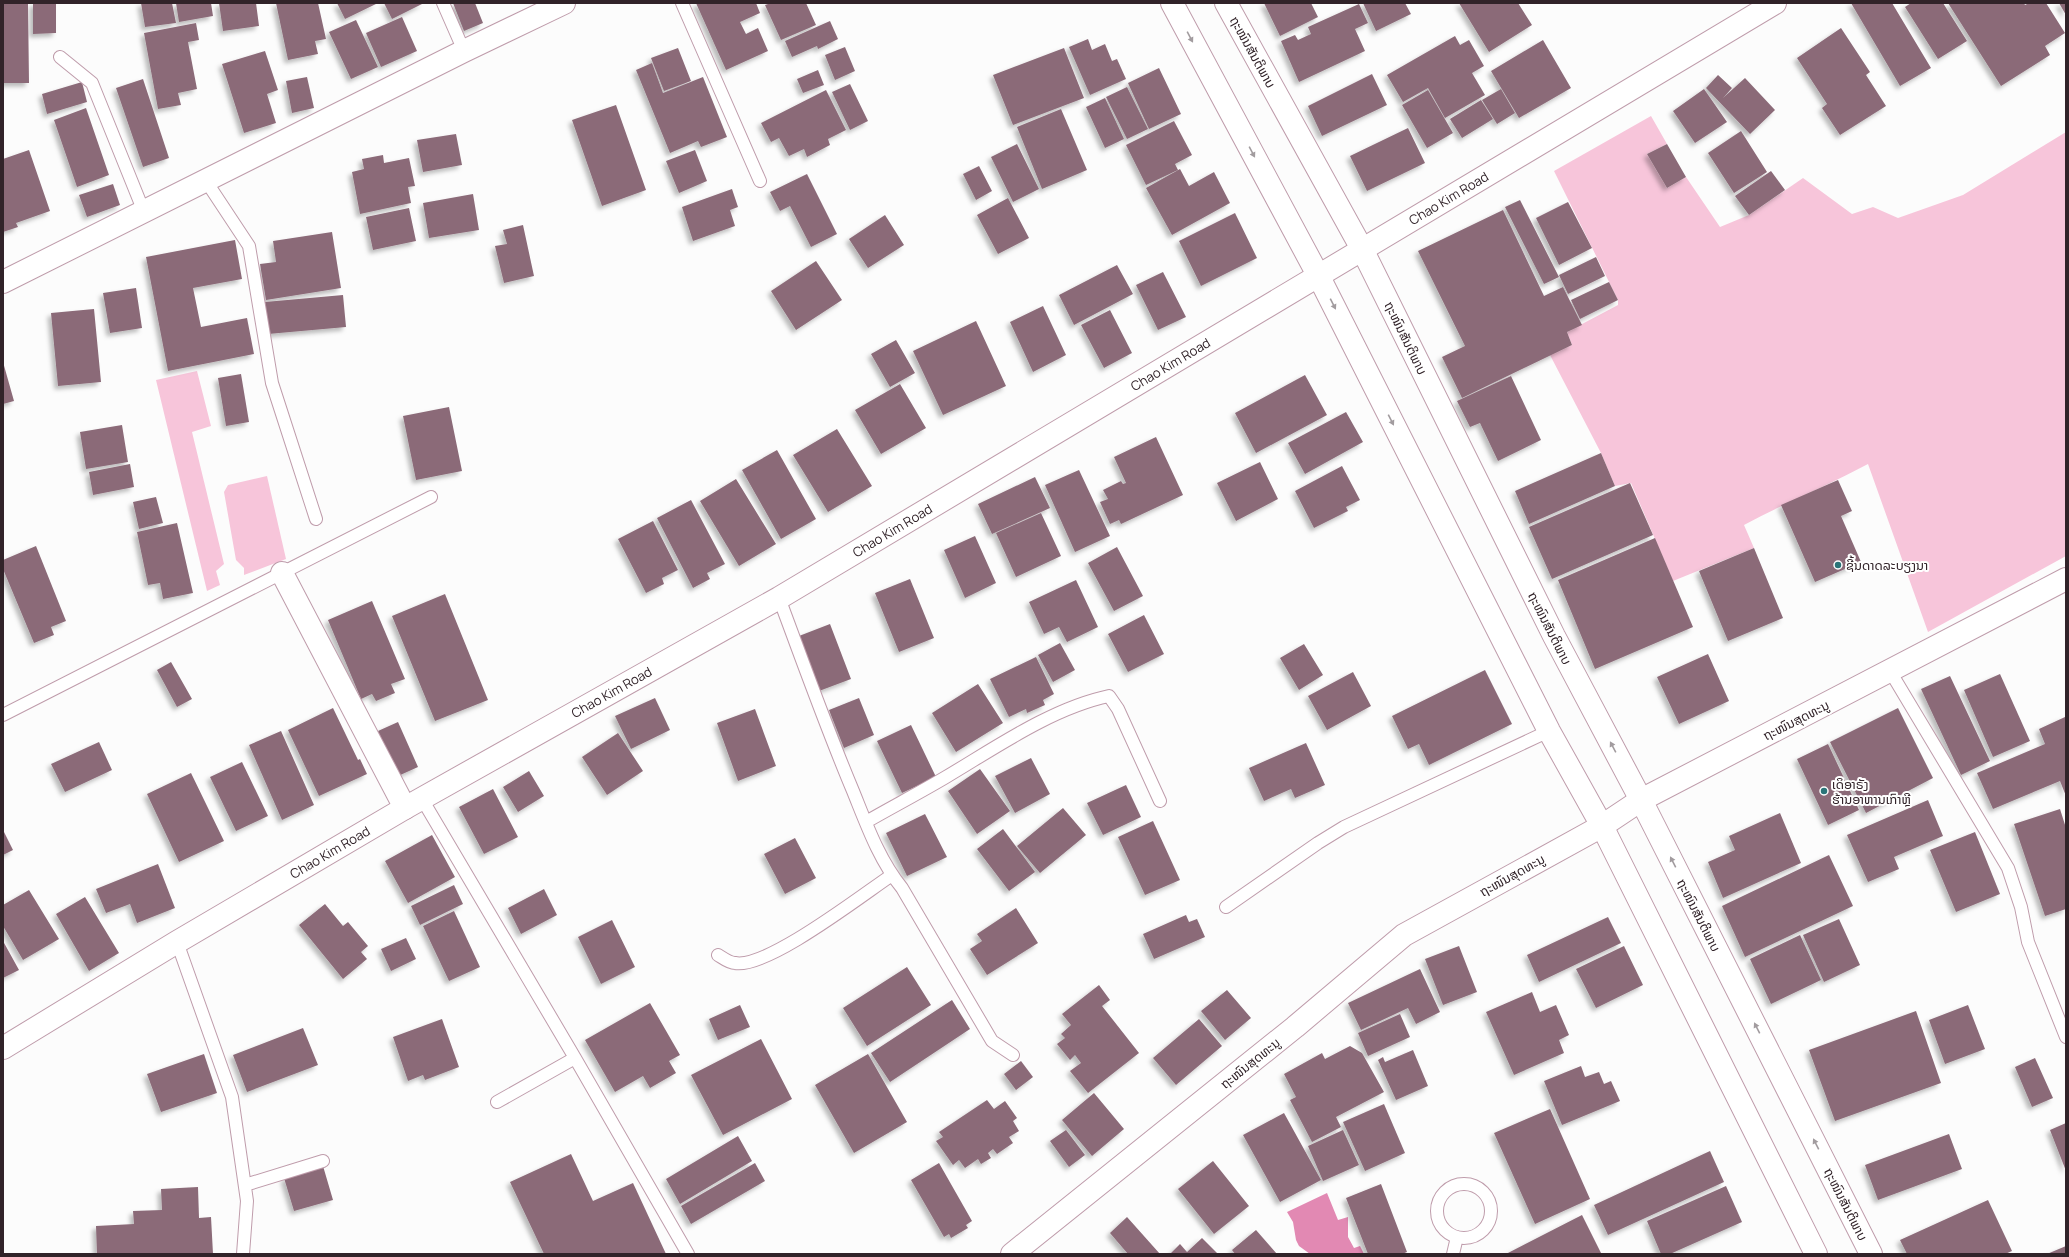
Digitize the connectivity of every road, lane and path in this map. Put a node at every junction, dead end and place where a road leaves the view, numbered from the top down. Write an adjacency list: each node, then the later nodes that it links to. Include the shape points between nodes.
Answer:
1 (443, 3): 7 (lane)
2 (564, 3): 7 (street)
3 (682, 3): 10 (lane)
4 (1172, 3): 13 (street, one-way to 13)
5 (1226, 3): 12 (street, ຖະໜົນສັນຕິພາບ)
6 (1775, 3): 12 (street, Chao Kim Road)
7 (464, 51): 9 (street)
8 (60, 57): 11 (lane, via 92,83)
9 (206, 181): 11 (street); 16 (lane, via 249,246 272,383)
10 (760, 181)
11 (144, 212): 14 (street)
12 (1362, 249): 13 (street, Chao Kim Road); 23 (street, ຖະໜົນສັນຕິພາບ, one-way to 12, via 1554,636)
13 (1318, 276): 19 (street, Chao Kim Road); 22 (street, one-way to 22)
14 (3, 282)
15 (431, 497): 17 (lane)
16 (316, 519)
17 (282, 573): 21 (lane); 25 (street)
18 (2066, 579): 20 (street, ຖະໜົນສຸດທະນູ)
19 (779, 598): 25 (street, Chao Kim Road); 26 (lane, via 831,738)
20 (1890, 671): 23 (street, ຖະໜົນສຸດທະນູ); 32 (lane, via 2008,868 2021,907 2028,942)
21 (3, 715)
22 (1549, 731): 27 (street); 29 (lane, via 1344,827)
23 (1641, 800): 27 (street, ຖະໜົນສຸດທະນູ); 45 (street, ຖະໜົນສັນຕິພາບ, one-way to 23)
24 (1160, 801): 26 (lane, via 1118,709 1108,696 1086,701 1006,740)
25 (413, 804): 30 (street, Chao Kim Road); 35 (lane)
26 (866, 822): 28 (lane)
27 (1602, 826): 42 (street, ຖະໜົນສຸດທະນູ, via 1404,934 1289,1032); 44 (street)
28 (892, 875): 31 (lane, via 802,936 758,960 735,964); 34 (lane, via 992,1041)
29 (1226, 907)
30 (177, 942): 33 (street, Chao Kim Road); 38 (lane, via 232,1097)
31 (718, 955)
32 (2066, 1037)
33 (3, 1048)
34 (1013, 1055)
35 (576, 1058): 36 (lane); 41 (lane)
36 (496, 1102)
37 (323, 1161): 38 (lane)
38 (245, 1185): 40 (lane, via 247,1201)
39 (1457, 1237): 39 (lane, via 1449,1234 1438,1220 1436,1212 1441,1195 1456,1185 1465,1183 1483,1190 1492,1206 1491,1216 1488,1225 1474,1237); 43 (lane)
40 (243, 1254)
41 (688, 1254)
42 (1012, 1254)
43 (1453, 1254)
44 (1816, 1254)
45 (1871, 1254)

